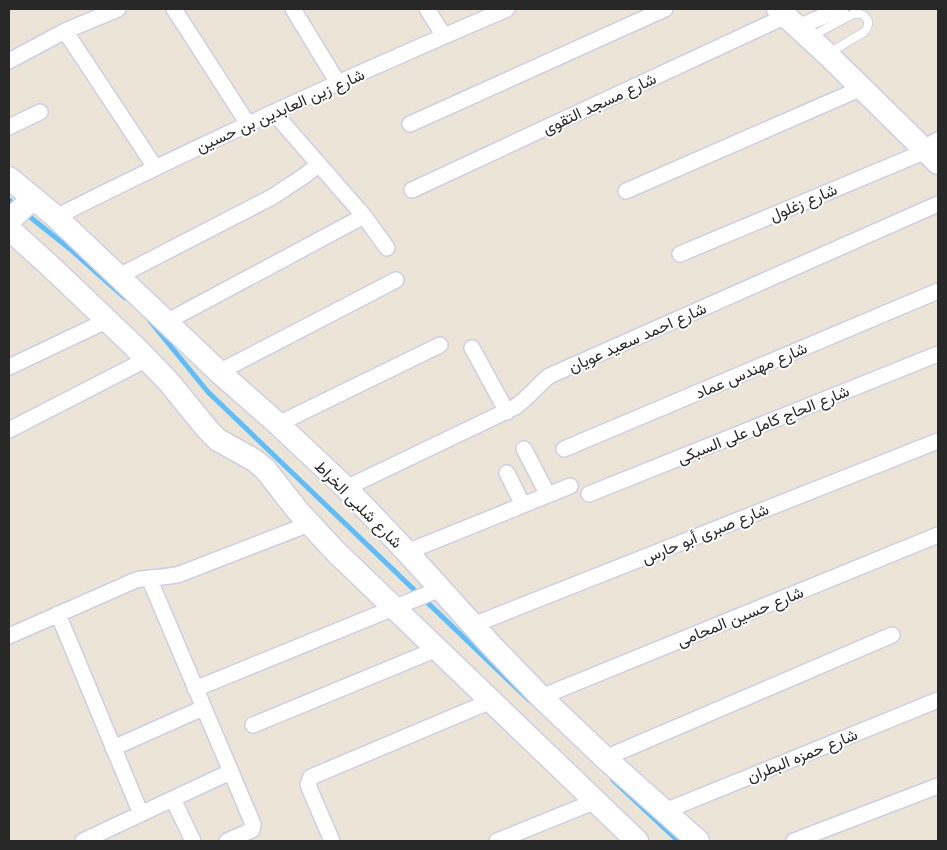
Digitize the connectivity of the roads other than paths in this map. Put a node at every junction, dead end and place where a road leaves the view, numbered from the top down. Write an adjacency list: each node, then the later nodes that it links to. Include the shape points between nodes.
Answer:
1 (118, 9): 9 (street)
2 (174, 9): 17 (street)
3 (293, 9): 13 (street)
4 (427, 9): 10 (street)
5 (507, 9): 10 (street, شارع زين العابدين بن حسين)
6 (665, 9): 18 (street)
7 (841, 9): 8 (street, شارع مسجد التقوى)
8 (793, 22): 11 (street, شارع زغلول); 11 (lane, via 859,13 865,15 868,27 864,32); 24 (street, شارع مسجد التقوى)
9 (65, 31): 12 (street); 22 (street)
10 (444, 36): 13 (street, شارع زين العابدين بن حسين)
11 (827, 54): 14 (street, شارع زغلول)
12 (9, 61)
13 (338, 83): 16 (street, شارع زين العابدين بن حسين)
14 (862, 88): 20 (street, شارع زغلول); 25 (street)
15 (40, 112): 19 (street)
16 (274, 113): 17 (street, شارع زين العابدين بن حسين); 21 (street)
17 (248, 124): 22 (street, شارع زين العابدين بن حسين)
18 (410, 124)
19 (9, 127)
20 (931, 151): 31 (street, شارع زغلول)
21 (319, 164): 29 (street); 32 (street, via 272,196)
22 (155, 167): 28 (street, شارع زين العابدين بن حسين)
23 (9, 178): 27 (street, شارع شلبى الخراط)
24 (412, 190)
25 (626, 191)
26 (938, 204): 43 (street, شارع احمد سعيد عويان, via 549,376 522,403)
27 (18, 214): 28 (street, شارع شلبى الخراط); 35 (street, شارع شلبى الخراط)
28 (56, 216): 32 (street, شارع شلبى الخراط)
29 (364, 216): 30 (street); 36 (street)
30 (387, 248)
31 (680, 254)
32 (120, 276): 36 (street, شارع شلبى الخراط)
33 (396, 280): 42 (street)
34 (938, 291): 47 (street, شارع مهندس عماد)
35 (108, 320): 40 (street, شارع شلبى الخراط); 41 (street)
36 (166, 322): 42 (street, شارع شلبى الخراط)
37 (440, 346): 44 (street)
38 (472, 348): 43 (street)
39 (938, 354): 52 (street, شارع الحاج كامل على السبكى)
40 (147, 360): 45 (street); 55 (street, شارع شلبى الخراط, via 214,435 265,469)
41 (9, 367)
42 (219, 372): 44 (street, شارع شلبى الخراط)
43 (506, 412): 51 (street, شارع احمد سعيد عويان)
44 (278, 424): 51 (street, شارع شلبى الخراط)
45 (9, 430)
46 (938, 441): 62 (street, شارع صبرى أبو حارس)
47 (564, 449)
48 (524, 450): 53 (street)
49 (507, 473): 54 (street)
50 (570, 486): 53 (street)
51 (346, 488): 57 (street, شارع شلبى الخراط)
52 (588, 494)
53 (548, 495): 54 (street)
54 (523, 505): 57 (street)
55 (309, 524): 58 (street, via 180,574); 60 (street, شارع شلبى الخراط)
56 (938, 535): 67 (street, شارع حسين المحامى)
57 (407, 552): 59 (street, شارع شلبى الخراط)
58 (149, 578): 61 (street, via 130,582); 66 (street)
59 (435, 591): 60 (street); 62 (street, شارع شلبى الخراط)
60 (400, 605): 65 (street, شارع شلبى الخراط); 66 (street)
61 (58, 614): 64 (street); 72 (street)
62 (472, 626): 67 (street, شارع شلبى الخراط)
63 (892, 635): 73 (street)
64 (9, 636)
65 (437, 649): 69 (street, شارع شلبى الخراط); 71 (street)
66 (195, 689): 70 (street)
67 (541, 697): 73 (street, شارع شلبى الخراط)
68 (938, 700): 78 (street, شارع حمزه البطران)
69 (491, 701): 77 (street, شارع شلبى الخراط); 83 (street, via 311,777 308,784)
70 (203, 708): 72 (street); 74 (street)
71 (252, 725)
72 (113, 748): 79 (street)
73 (605, 758): 78 (street, شارع شلبى الخراط)
74 (230, 772): 76 (street); 82 (street, via 251,820 252,830)
75 (938, 786): 87 (street)
76 (173, 799): 79 (street); 81 (street)
77 (596, 801): 84 (street); 85 (street, شارع شلبى الخراط)
78 (665, 811): 86 (street, شارع شلبى الخراط)
79 (141, 814): 80 (street)
80 (83, 841)
81 (193, 841)
82 (227, 841)
83 (332, 841)
84 (497, 841)
85 (637, 841)
86 (698, 841)
87 (794, 841)

